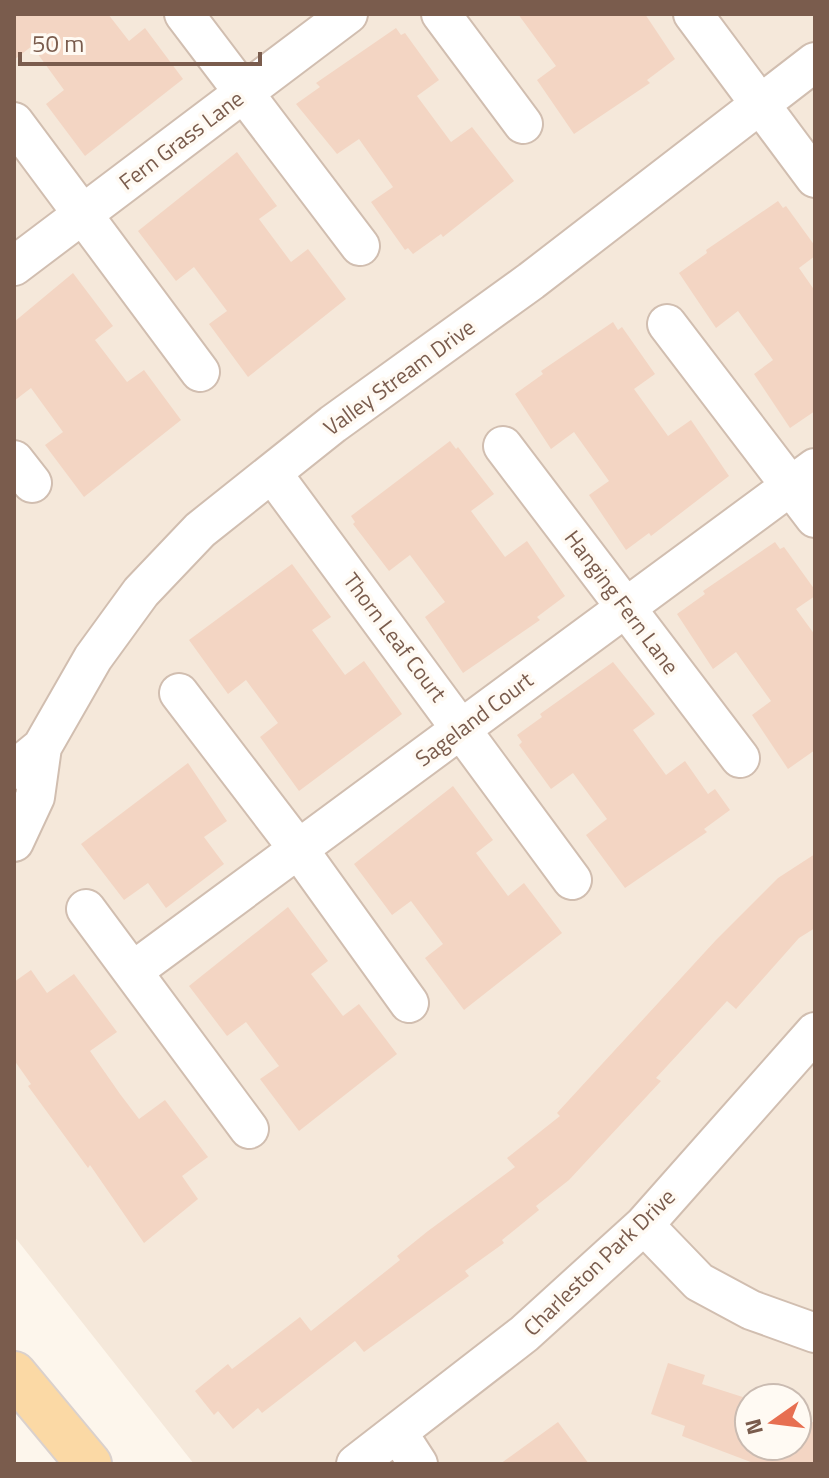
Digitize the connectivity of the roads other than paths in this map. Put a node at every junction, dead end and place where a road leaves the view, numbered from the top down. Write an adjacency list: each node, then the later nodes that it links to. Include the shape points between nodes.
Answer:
1 (184, 14): 6 (street)
2 (348, 14): 6 (street, Fern Grass Lane)
3 (441, 14): 9 (street)
4 (693, 14): 7 (street)
5 (815, 62): 7 (street, Valley Stream Drive)
6 (243, 93): 11 (street, Fern Grass Lane); 12 (street)
7 (761, 105): 10 (street); 17 (street, Valley Stream Drive)
8 (14, 122): 11 (street)
9 (523, 124)
10 (815, 178)
11 (83, 215): 13 (street, Fern Grass Lane); 15 (street)
12 (360, 246)
13 (14, 266)
14 (667, 324): 18 (street)
15 (200, 372)
16 (503, 446): 20 (street, Hanging Fern Lane)
17 (272, 473): 22 (street, Thorn Leaf Court); 23 (street, Valley Stream Drive, via 200,530 141,592)
18 (803, 477): 19 (street); 20 (street, Sageland Court)
19 (815, 518)
20 (625, 606): 22 (street, Sageland Court); 24 (street, Hanging Fern Lane)
21 (179, 693): 26 (street)
22 (462, 728): 26 (street, Sageland Court); 27 (street, Thorn Leaf Court)
23 (23, 750): 25 (street, Valley Stream Drive, via 35,797)
24 (740, 758)
25 (14, 842)
26 (299, 850): 29 (street, Sageland Court); 30 (street)
27 (572, 880)
28 (86, 909): 29 (street)
29 (133, 971): 32 (street)
30 (409, 1003)
31 (815, 1032): 33 (street, Charleston Park Drive)
32 (249, 1129)
33 (644, 1225): 34 (street, via 699,1282 751,1310); 36 (street, Charleston Park Drive, via 524,1334)
34 (815, 1333)
35 (14, 1374): 37 (main road)
36 (398, 1433): 38 (street, Charleston Park Drive); 39 (street)
37 (89, 1464)
38 (356, 1464)
39 (418, 1464)

